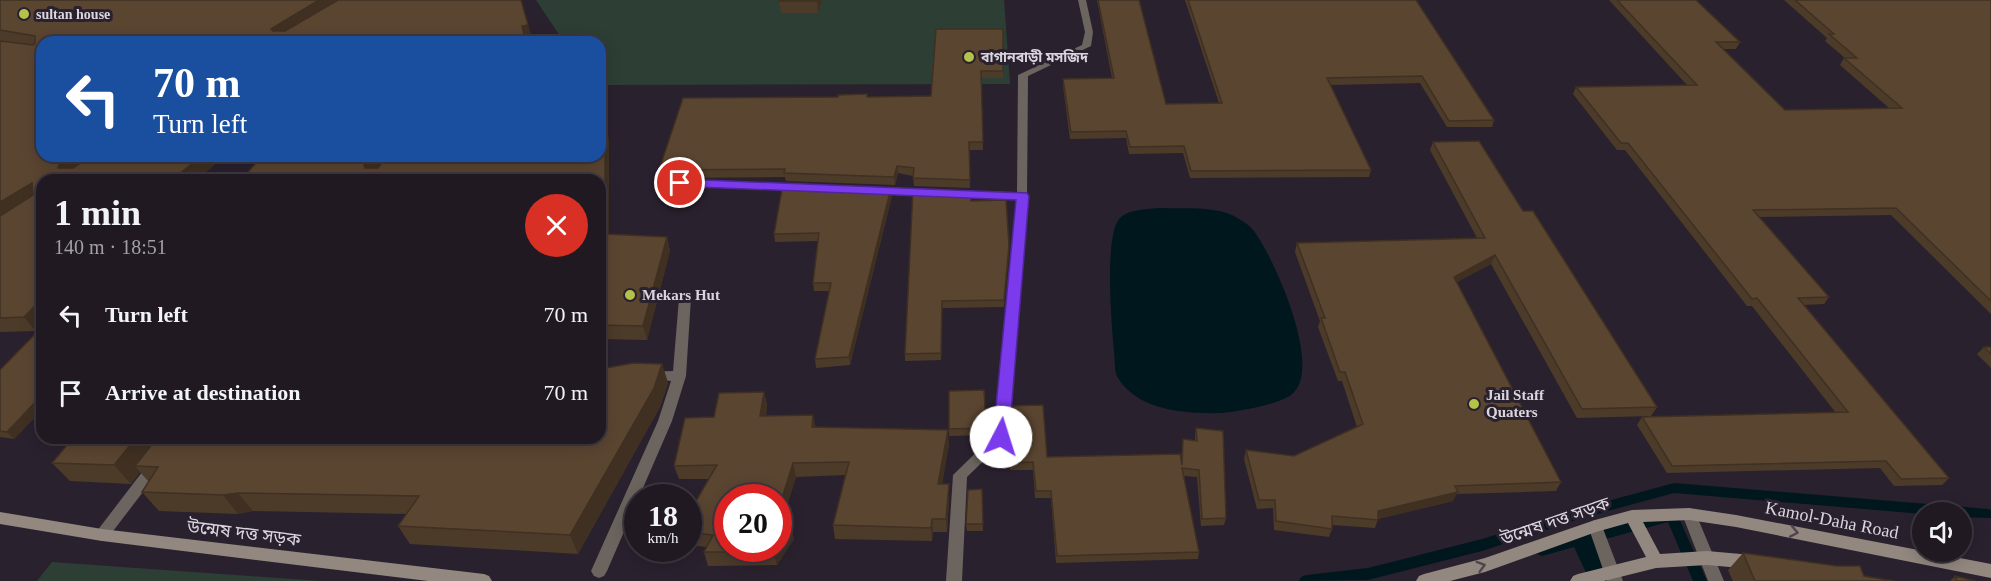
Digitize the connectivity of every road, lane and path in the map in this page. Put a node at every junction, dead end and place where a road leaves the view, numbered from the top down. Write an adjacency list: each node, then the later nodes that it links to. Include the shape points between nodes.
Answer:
1 (1082, 0): 7 (street, via 1089,32 1086,46 1023,75)
2 (664, 182): 3 (street)
3 (803, 189)
4 (863, 191): 5 (street)
5 (935, 194)
6 (947, 194): 7 (street)
7 (1022, 196): 25 (street, via 1001,437 960,475)
8 (685, 298): 10 (street)
9 (634, 374): 10 (street)
10 (679, 376): 21 (street, via 665,421)
11 (163, 456): 17 (street)
12 (1689, 514): 13 (main road, উন্মেষ দত্ত সড়ক); 15 (main road, উন্মেষ দত্ত সড়ক); 18 (street)
13 (1632, 516): 16 (main road, উন্মেষ দত্ত সড়ক); 19 (main road)
14 (0, 518): 17 (main road, উন্মেষ দত্ত সড়ক)
15 (1736, 521): 22 (main road, Kamol-Daha Road, one-way to 22)
16 (1595, 526): 23 (street); 26 (main road, উন্মেষ দত্ত সড়ক, one-way to 16, via 1485,565)
17 (102, 535): 24 (main road, উন্মেষ দত্ত সড়ক)
18 (1707, 558): 19 (main road); 20 (main road); 28 (street)
19 (1656, 561): 23 (main road)
20 (1763, 562)
21 (599, 571)
22 (1991, 572)
23 (1613, 576): 27 (main road)
24 (484, 581)
25 (954, 581)
26 (1424, 581)
27 (1578, 581)
28 (1716, 581)

